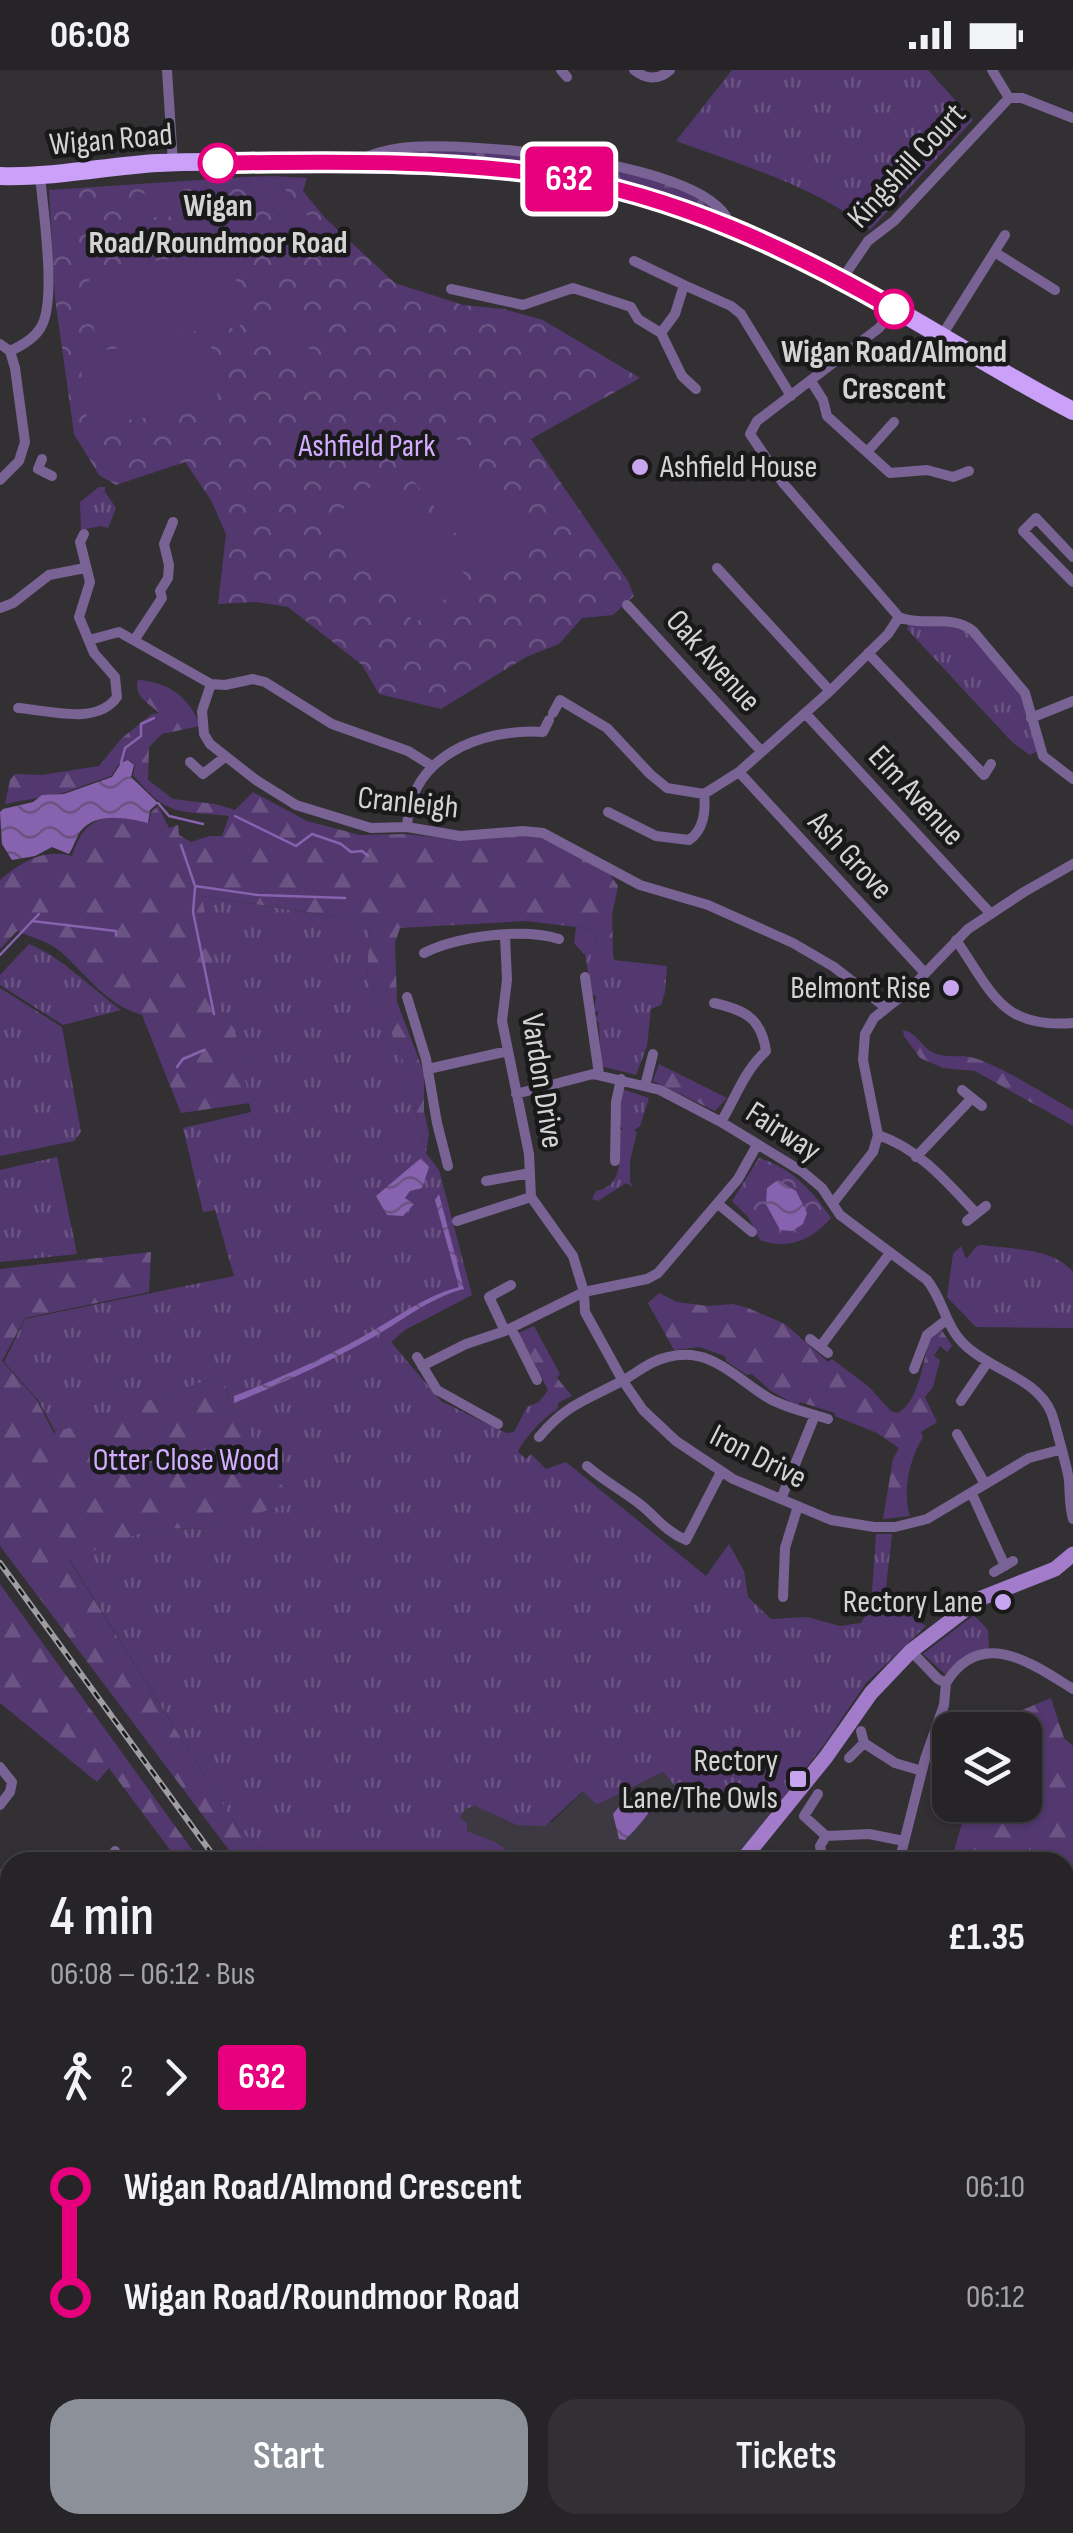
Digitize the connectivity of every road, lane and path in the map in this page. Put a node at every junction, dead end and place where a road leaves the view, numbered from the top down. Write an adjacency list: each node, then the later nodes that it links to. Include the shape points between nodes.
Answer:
1 (167, 70): 7 (street)
2 (634, 70): 3 (street, via 644,78)
3 (670, 70)
4 (992, 70): 5 (street)
5 (1008, 98): 6 (street, Kingshill Court); 13 (street, Kingshill Court, via 868,242)
6 (1073, 118)
7 (173, 163): 9 (highway, Wigan Road); 13 (highway, Wigan Road, via 449,167 553,176 640,196 730,228)
8 (0, 176): 9 (highway, Wigan Road)
9 (40, 176): 20 (street, via 49,304 28,341)
10 (1006, 234): 11 (street)
11 (996, 254): 16 (street); 19 (street)
12 (634, 261): 14 (street)
13 (842, 279): 17 (highway, Wigan Road)
14 (684, 285): 18 (street); 23 (street, via 742,314)
15 (451, 289): 18 (street, via 523,304 573,288 632,308)
16 (1054, 290)
17 (894, 309): 19 (highway, Wigan Road); 21 (street, via 880,328)
18 (661, 333): 22 (street)
19 (941, 336): 24 (highway, Wigan Road)
20 (5, 348): 27 (street, via 24,421)
21 (811, 381): 23 (street); 26 (street, via 825,413)
22 (696, 389)
23 (791, 396): 40 (street, via 753,425 752,438)
24 (1073, 411)
25 (894, 422): 26 (street)
26 (866, 452): 28 (street, via 893,474 927,470 952,477)
27 (18, 461): 29 (street, via 40,464); 30 (street)
28 (969, 471)
29 (52, 476)
30 (0, 480)
31 (173, 522): 41 (street, via 164,544 170,565 162,598)
32 (79, 539): 34 (street)
33 (1073, 560): 36 (street); 36 (street, via 1036,518 1022,531)
34 (85, 568): 39 (street, via 49,575); 42 (street, via 90,582 79,613)
35 (717, 568): 45 (street)
36 (1064, 573): 37 (street)
37 (1073, 582)
38 (628, 606): 52 (street, Oak Avenue)
39 (0, 608)
40 (899, 616): 43 (street); 51 (street, via 966,626 1023,690)
41 (135, 639): 42 (street, via 116,632); 44 (street)
42 (89, 640): 49 (street, via 115,677 110,706 90,713)
43 (868, 653): 45 (street); 55 (street, via 984,775)
44 (211, 684): 53 (street, Cranleigh, via 203,728); 56 (street, Cranleigh, via 266,682 332,724)
45 (830, 691): 50 (street)
46 (547, 694): 47 (street)
47 (560, 700): 56 (street, via 547,734 488,735); 59 (street, via 607,728 667,788)
48 (1073, 701): 51 (street)
49 (18, 708)
50 (805, 714): 52 (street); 63 (street, Elm Avenue)
51 (1032, 718): 58 (street, via 1043,756)
52 (761, 751): 57 (street)
53 (225, 757): 54 (street, via 203,774); 61 (street, Cranleigh, via 308,810 360,826)
54 (190, 762)
55 (991, 764)
56 (432, 766): 61 (street, via 414,798)
57 (739, 772): 59 (street); 68 (street, Ash Grove)
58 (1073, 780)
59 (704, 794): 60 (street, via 706,811 689,840 656,836)
60 (608, 812)
61 (408, 827): 72 (street, Cranleigh, via 555,838 640,886 708,905 793,943)
62 (1073, 864): 63 (street)
63 (990, 913): 66 (street)
64 (506, 936): 65 (street); 67 (street, via 444,943); 74 (street, Vardon Drive, via 502,1020)
65 (559, 939)
66 (956, 940): 68 (street); 73 (street, via 1016,1016 1039,1024)
67 (424, 953)
68 (925, 973): 72 (street)
69 (585, 976): 77 (street)
70 (407, 996): 76 (street)
71 (714, 1003): 84 (street, via 754,1019 766,1051 743,1076)
72 (885, 1007): 85 (street, via 863,1047)
73 (1073, 1022)
74 (508, 1052): 76 (street); 81 (street, Vardon Drive)
75 (652, 1054): 79 (street)
76 (428, 1070): 89 (street)
77 (599, 1074): 78 (street, Fairway); 81 (street, Fairway)
78 (621, 1079): 79 (street, Fairway); 88 (street)
79 (645, 1086): 84 (street, Fairway)
80 (962, 1090): 82 (street)
81 (516, 1094): 90 (street, Vardon Drive)
82 (971, 1099): 83 (street); 87 (street)
83 (982, 1106)
84 (721, 1122): 86 (street, Fairway)
85 (878, 1134): 87 (street); 93 (street, via 873,1152)
86 (757, 1146): 93 (street, Fairway, via 815,1181); 94 (street)
87 (916, 1156): 95 (street, via 971,1217)
88 (615, 1161)
89 (448, 1166)
90 (530, 1173): 91 (street, Vardon Drive); 92 (street, Vardon Drive)
91 (486, 1181)
92 (532, 1197): 96 (street, Vardon Drive); 100 (street, Vardon Drive, via 573,1256)
93 (833, 1203): 98 (street, Fairway)
94 (718, 1204): 97 (street); 100 (street, via 658,1273)
95 (986, 1206)
96 (457, 1221)
97 (752, 1232)
98 (890, 1253): 101 (street, Fairway, via 928,1280); 103 (street)
99 (511, 1285): 102 (street, via 489,1297)
100 (584, 1292): 102 (street); 107 (street, Iron Drive, via 585,1312)
101 (946, 1321): 104 (street, Fairway); 105 (street, via 927,1336)
102 (508, 1330): 106 (street); 111 (street, via 420,1362 437,1390)
103 (819, 1346)
104 (987, 1363): 108 (street); 114 (street, Fairway, via 1023,1379 1038,1395 1051,1412)
105 (914, 1369)
106 (537, 1380)
107 (624, 1381): 109 (street, via 656,1360 703,1356 774,1401); 113 (street, via 556,1416); 116 (street, Iron Drive, via 676,1441)
108 (961, 1401)
109 (816, 1415): 110 (street); 119 (street)
110 (828, 1419)
111 (498, 1424)
112 (957, 1434): 117 (street)
113 (539, 1437)
114 (1060, 1450): 117 (street, Iron Drive, via 1030,1458); 121 (street, Fairway)
115 (586, 1466): 116 (street, via 638,1502 666,1532 686,1540)
116 (722, 1472): 119 (street, Iron Drive)
117 (985, 1484): 118 (street, Iron Drive)
118 (972, 1494): 120 (street, Iron Drive, via 895,1527 851,1524); 123 (street)
119 (780, 1499): 120 (street, Iron Drive)
120 (798, 1506): 126 (street, via 784,1548)
121 (1073, 1519)
122 (1073, 1554): 124 (main road)
123 (1004, 1566)
124 (1055, 1569): 125 (main road); 127 (main road, via 979,1599)
125 (1073, 1571)
126 (784, 1597)
127 (911, 1652): 128 (street); 137 (main road, via 871,1693)
128 (946, 1683): 129 (street, via 967,1661 994,1652 1028,1661); 132 (street)
129 (1073, 1689)
130 (848, 1758): 132 (street, via 863,1737 896,1763)
131 (0, 1767): 134 (street, via 12,1782)
132 (922, 1770): 136 (street)
133 (818, 1794): 135 (street, via 804,1816)
134 (0, 1805)
135 (826, 1836): 136 (street); 138 (street)
136 (904, 1841): 139 (street)
137 (750, 1852)
138 (821, 1852)
139 (901, 1852)

